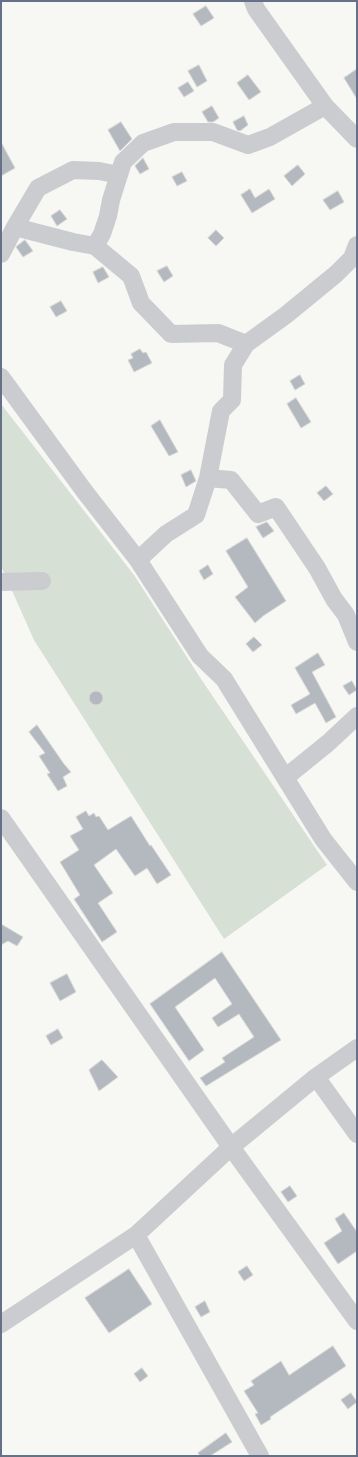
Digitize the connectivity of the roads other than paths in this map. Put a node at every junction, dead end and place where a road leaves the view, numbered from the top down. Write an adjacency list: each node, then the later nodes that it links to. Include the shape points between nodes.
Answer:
1 (253, 1): 2 (street, via 256,9)
2 (325, 106): 3 (street); 4 (street, via 270,137 248,145 213,132 174,132 144,143 123,162)
3 (357, 139)
4 (119, 175): 5 (street, via 99,170 73,170 38,188); 7 (street, via 104,228)
5 (15, 227): 7 (street); 8 (street)
6 (357, 245): 9 (street, via 352,258 336,274)
7 (95, 246): 9 (street, via 131,276 142,304 171,334 218,333)
8 (1, 254)
9 (246, 344): 11 (street, via 233,365 232,400 221,411)
10 (1, 377): 12 (street)
11 (208, 478): 12 (street, via 196,515 166,534); 15 (street, via 231,480 258,514 276,507 346,616)
12 (138, 560): 17 (street, via 200,656 224,679)
13 (42, 581): 14 (street)
14 (1, 582)
15 (357, 642)
16 (357, 716): 17 (street)
17 (286, 777): 19 (street, via 323,839)
18 (1, 818): 23 (street)
19 (357, 882)
20 (357, 1048): 21 (street)
21 (316, 1077): 22 (street); 23 (street)
22 (357, 1134)
23 (231, 1147): 24 (street); 25 (street)
24 (136, 1235): 26 (street); 27 (street)
25 (357, 1321)
26 (1, 1324)
27 (260, 1456)

